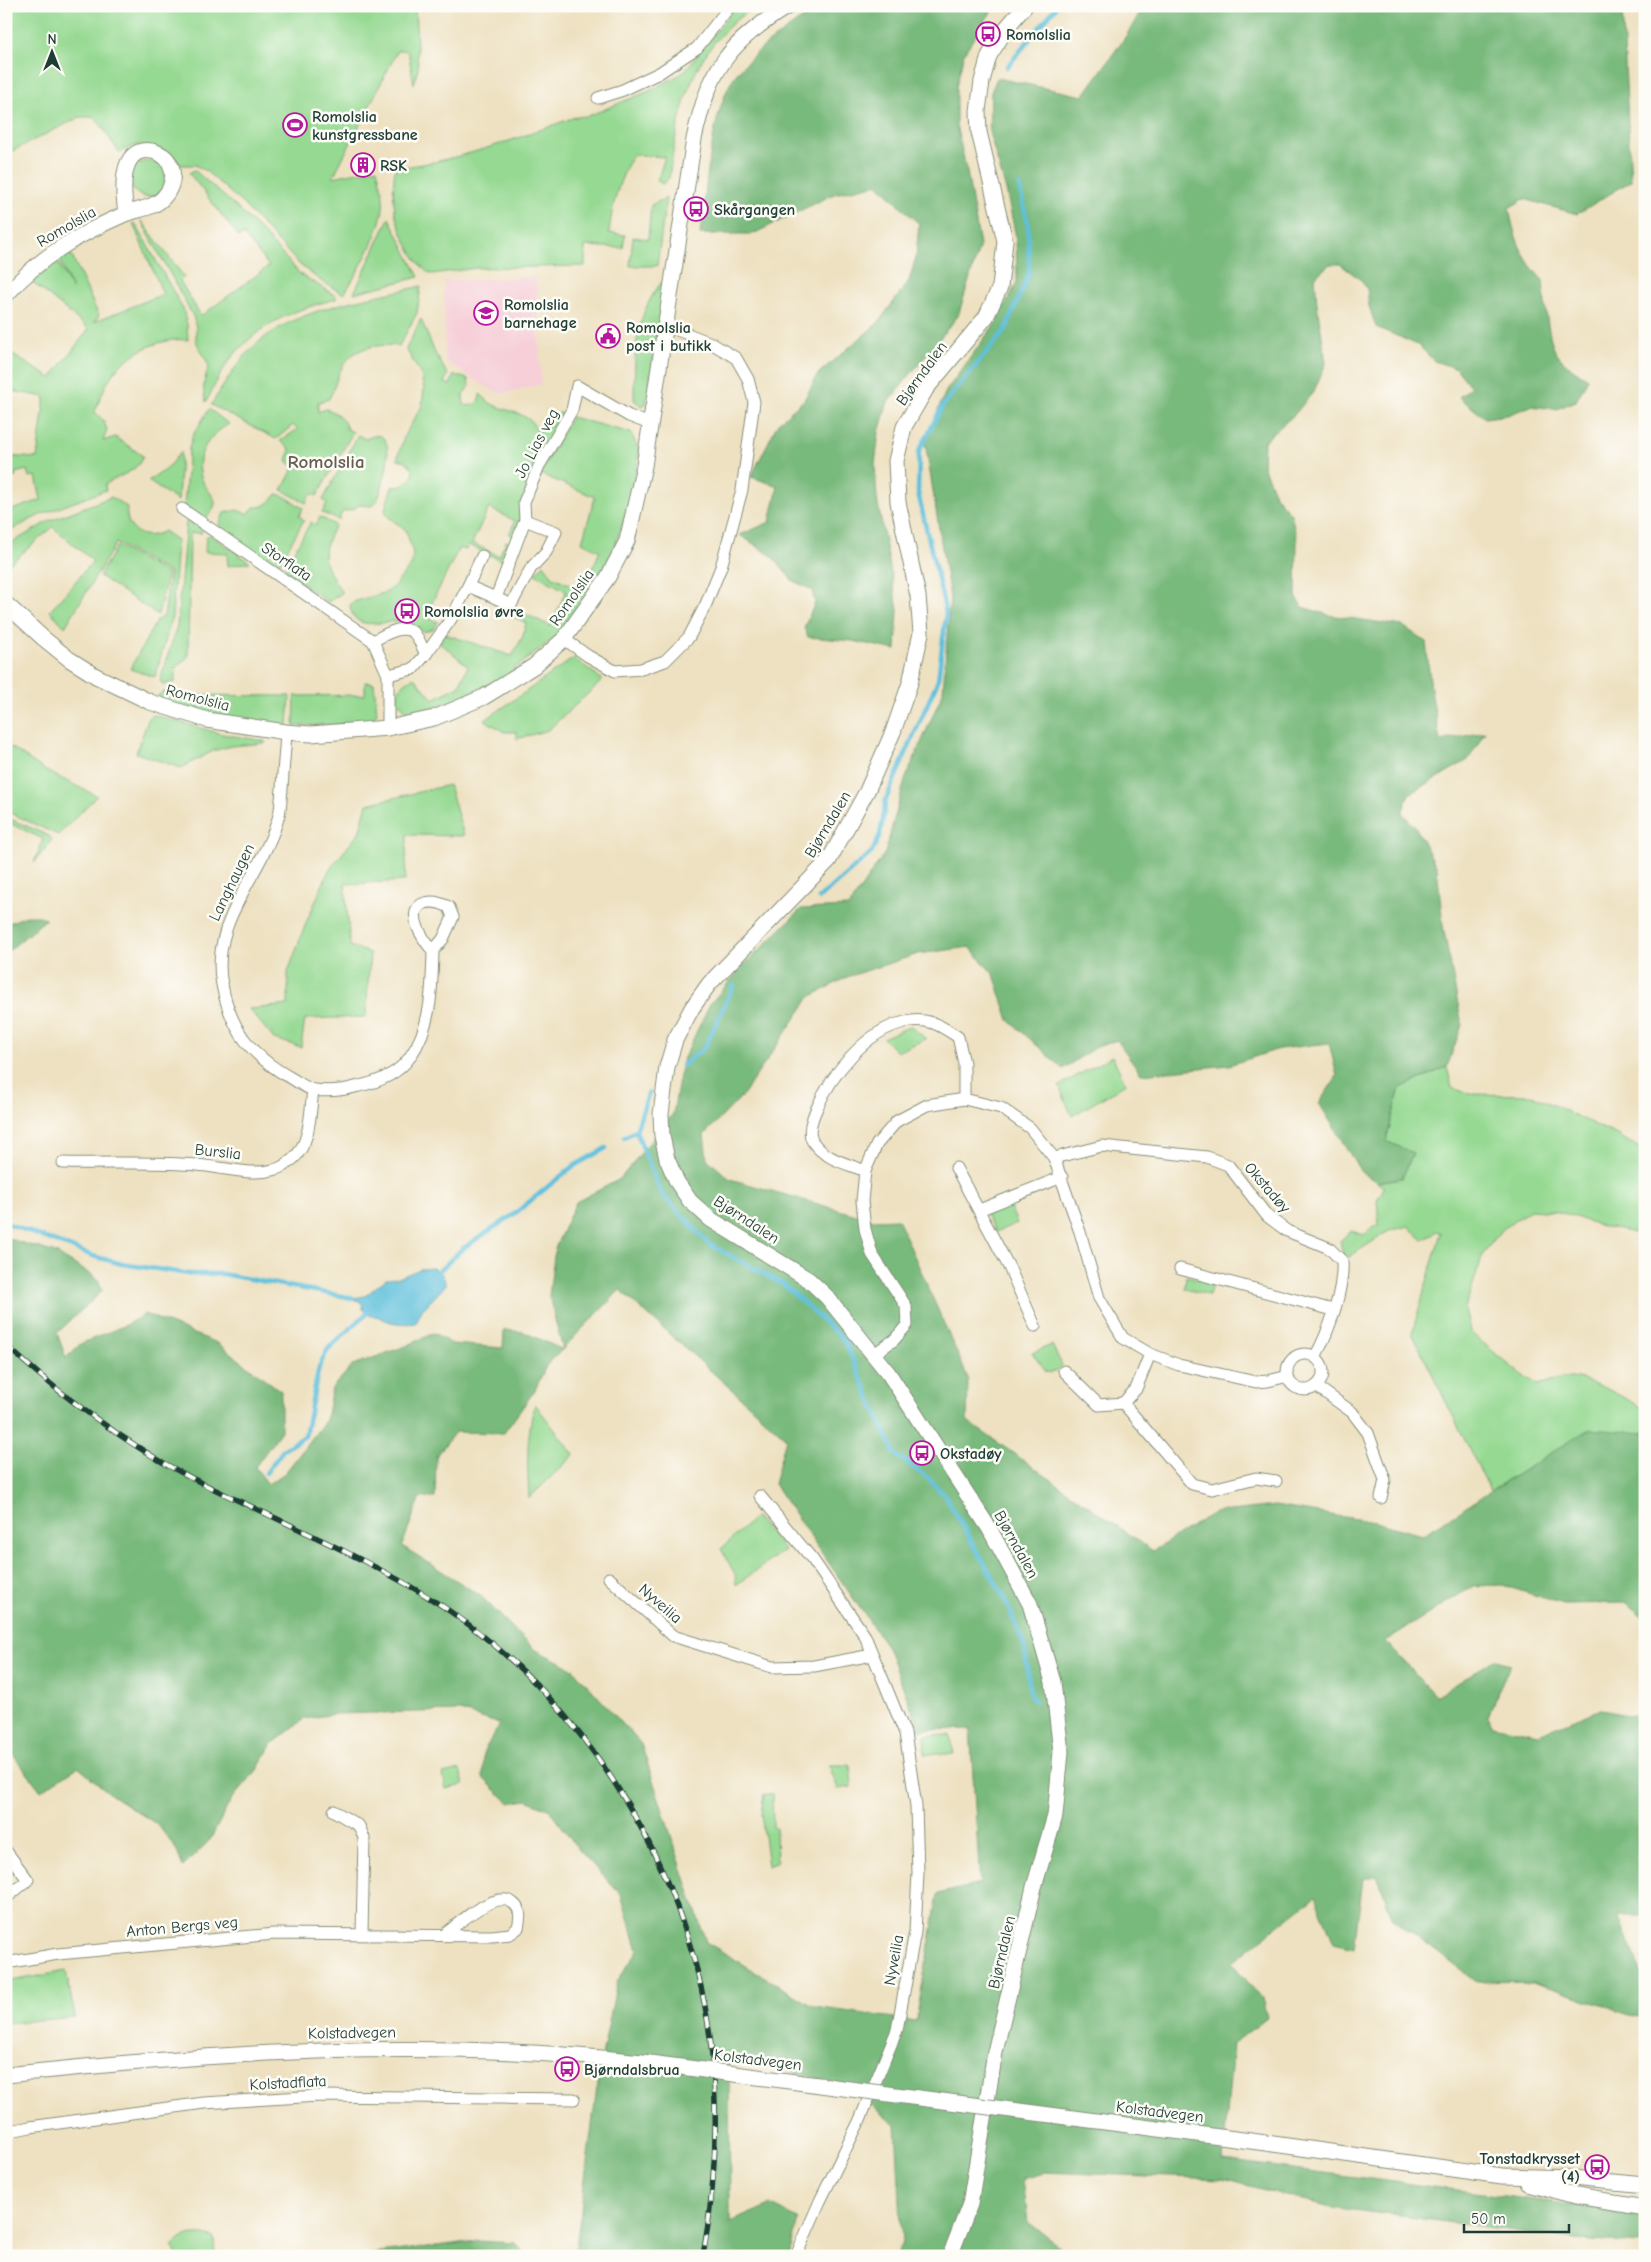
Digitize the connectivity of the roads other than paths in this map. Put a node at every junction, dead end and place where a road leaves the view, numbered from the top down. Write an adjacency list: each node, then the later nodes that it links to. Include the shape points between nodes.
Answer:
1 (730, 6): 4 (street, via 696,48 659,73)
2 (788, 6): 7 (main road, Romolslia, via 730,50 716,70 701,108)
3 (1025, 6): 33 (main road, Bjørndalen, via 989,56 978,111 979,132 1005,241 1000,287 986,316 926,389 904,427 896,461 898,502 918,596 921,634 910,683 867,791 829,860 709,984 692,1008 675,1040 660,1114 667,1159 690,1201 710,1219 809,1280)
4 (598, 98)
5 (126, 213): 6 (main road, Romolslia, via 45,257)
6 (6, 295)
7 (667, 326): 8 (main road, Romolslia); 15 (street, via 711,342 736,358 748,379 754,402 742,490 721,567 689,637 665,661 641,669 615,671)
8 (650, 424): 10 (street, Jo Lias veg, via 629,416 577,386 572,410 539,466 524,502); 15 (main road, Romolslia, via 627,541 608,577)
9 (182, 509): 16 (street, Storflata)
10 (526, 520): 13 (street, Jo Lias veg); 13 (street, via 556,532 511,605)
11 (482, 556): 12 (street)
12 (468, 586): 13 (street); 17 (street, via 451,619)
13 (496, 598)
14 (6, 604): 20 (main road, Romolslia, via 69,658 96,676 150,702 207,720)
15 (564, 639): 19 (main road, Romolslia, via 534,666 484,697 434,718)
16 (373, 641): 17 (street, via 396,630 406,630 414,634); 18 (street)
17 (426, 654): 18 (street, via 413,669)
18 (388, 675): 19 (street)
19 (388, 728): 20 (main road, Romolslia, via 311,734)
20 (286, 732): 22 (street, Langhaugen, via 279,815 232,913 223,939 221,972 234,1023 246,1043 277,1071)
21 (433, 951): 22 (street, Langhaugen, via 429,1015 422,1036 398,1072 370,1084 342,1090)
22 (313, 1090): 25 (street, Burslia, via 302,1148 293,1159 275,1170 148,1162)
23 (964, 1098): 24 (street, via 1001,1108 1030,1128); 27 (street, via 927,1105 897,1121 877,1144); 27 (street, via 964,1063 958,1037 934,1022 905,1022 875,1035 843,1063 823,1092 811,1122 812,1141 826,1155)
24 (1054, 1158): 28 (street); 31 (street, Okstadøy, via 1102,1146 1207,1157 1228,1165 1267,1216 1287,1231 1329,1248 1342,1261 1343,1276)
25 (63, 1163)
26 (956, 1168): 29 (street)
27 (865, 1172): 33 (street, via 864,1229 872,1254 906,1306 907,1325 894,1340)
28 (1062, 1177): 29 (street); 34 (street, via 1099,1298 1123,1338)
29 (980, 1210): 32 (street)
30 (1180, 1269): 31 (street)
31 (1333, 1310): 35 (street, Okstadøy, via 1324,1341)
32 (1035, 1326)
33 (874, 1354): 58 (main road, Bjørndalen, via 989,1528 1030,1604 1054,1682 1061,1752 1055,1816 1034,1886 995,2052 970,2204)
34 (1150, 1354): 37 (street, via 1179,1365 1256,1382); 39 (street, via 1136,1389)
35 (1315, 1357): 37 (street, via 1299,1355 1288,1367); 38 (street, via 1323,1368 1323,1375)
36 (1064, 1372): 39 (street, via 1099,1405)
37 (1288, 1376): 38 (street, via 1302,1390)
38 (1316, 1386): 42 (street, via 1352,1412 1368,1433 1385,1480)
39 (1122, 1403): 40 (street, via 1192,1484 1212,1489 1256,1478)
40 (1276, 1481)
41 (760, 1496): 44 (street, Nyveilia, via 814,1560 864,1636)
42 (1381, 1498)
43 (609, 1578): 44 (street, Nyveilia, via 672,1636 772,1667 814,1666)
44 (872, 1654): 57 (street, Nyveilia, via 905,1733 916,1806 918,1873 915,1932 897,2030 859,2122)
45 (334, 1811): 48 (street, via 359,1826 364,1838)
46 (6, 1851): 47 (street, via 28,1880)
47 (6, 1898)
48 (362, 1934): 49 (street, Anton Bergs veg); 50 (street, Anton Bergs veg, via 274,1934 58,1954)
49 (443, 1936): 49 (street, Anton Bergs veg, via 510,1934 518,1928 518,1907 511,1901 494,1900)
50 (6, 1962)
51 (6, 2075): 54 (main road, Kolstadvegen, bridge, via 188,2057 329,2049 511,2051 642,2062)
52 (574, 2099): 53 (street, Kolstadflata, via 319,2096 204,2103)
53 (6, 2132)
54 (1502, 2176): 55 (main road, Kolstadvegen); 56 (main road, Kolstadvegen, via 1576,2196)
55 (1645, 2185)
56 (1645, 2207)
57 (796, 2256)
58 (950, 2256)

